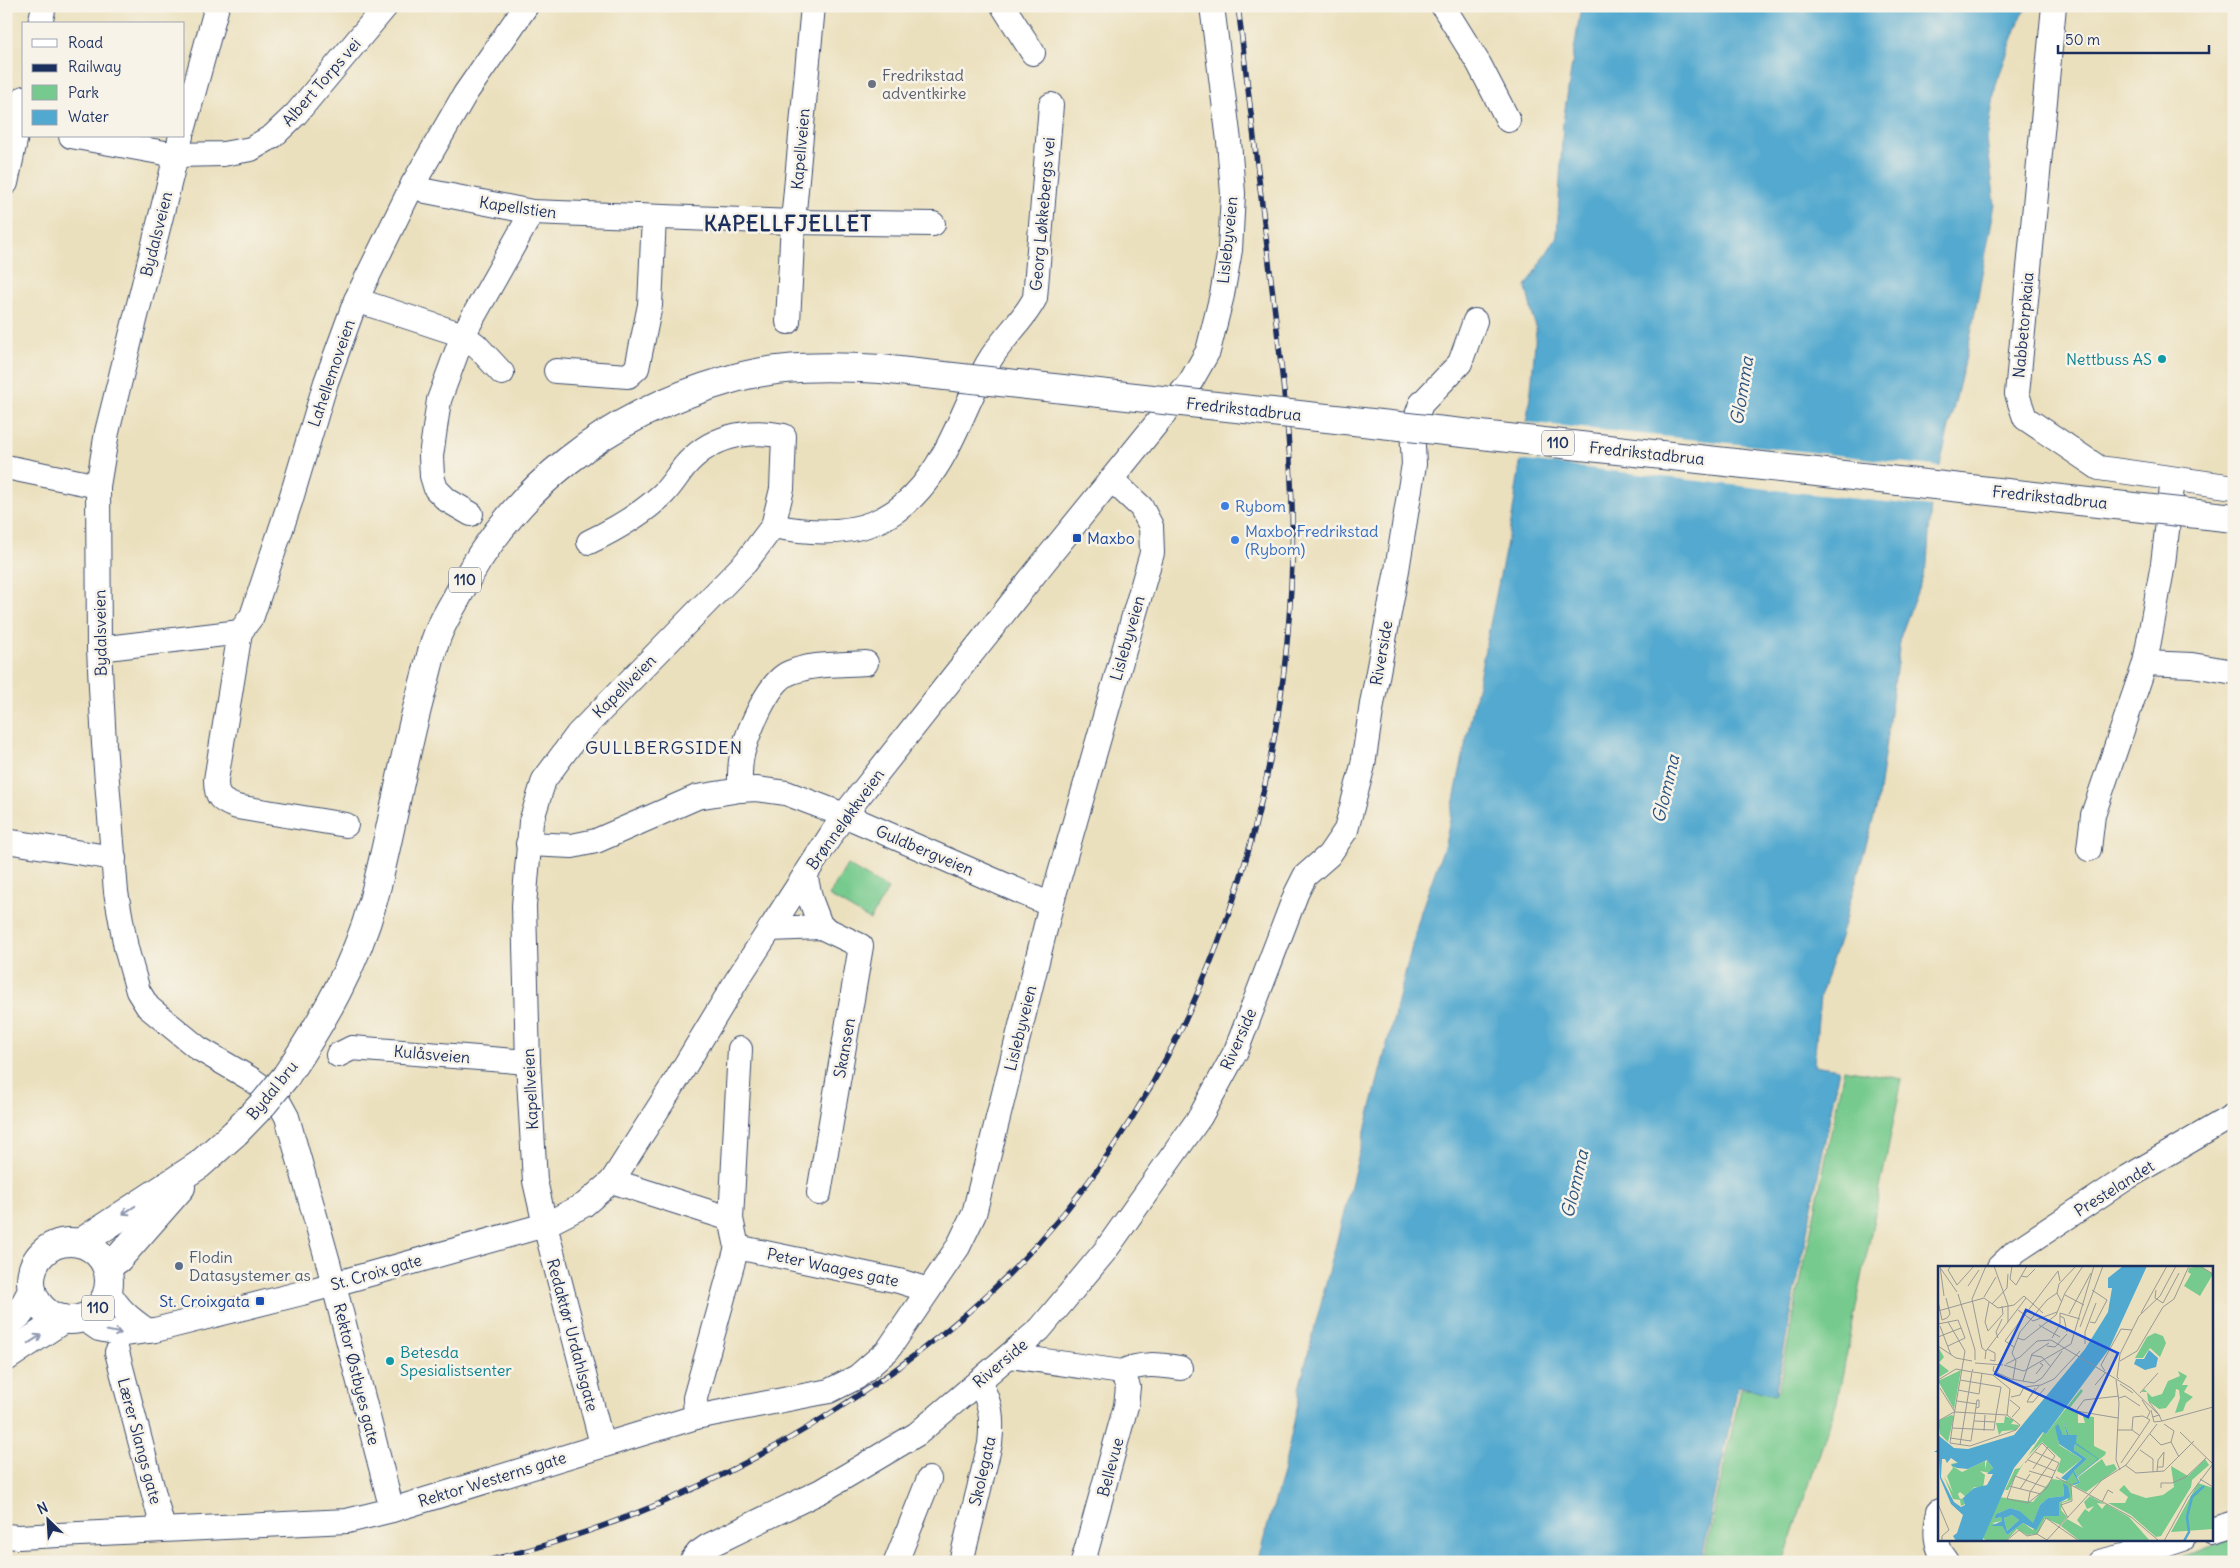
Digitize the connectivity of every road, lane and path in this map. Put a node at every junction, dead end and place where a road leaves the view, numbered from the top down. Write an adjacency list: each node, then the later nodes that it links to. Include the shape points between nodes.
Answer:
1 (44, 6): 10 (street)
2 (217, 6): 15 (street)
3 (386, 6): 18 (street, Albert Torps vei, via 296,114 273,136 251,149 223,154)
4 (526, 6): 20 (street, Lahellemoveien, via 465,94)
5 (813, 6): 23 (street, Kapellveien)
6 (1003, 6): 11 (street)
7 (1212, 6): 32 (street, Lislebyveien, via 1233,194 1230,250 1222,295 1208,351 1191,381)
8 (1443, 6): 14 (street, via 1479,64)
9 (2054, 6): 33 (street, Nabbetorpkaia, via 2017,394 2025,418 2099,468)
10 (40, 22)
11 (1033, 53)
12 (22, 105): 16 (street)
13 (1051, 105): 38 (street, Georg Løkkebergs vei, via 1035,298 988,362 935,470 902,506 866,527 820,532)
14 (1508, 120)
15 (185, 123)
16 (16, 126): 19 (street)
17 (95, 138): 18 (street, Albert Torps vei)
18 (179, 145): 34 (street, Bydalsveien, via 107,432)
19 (6, 183)
20 (413, 184): 21 (street, Kapellstien, via 426,191); 25 (street, Lahellemoveien)
21 (532, 212): 22 (street, Kapellstien); 28 (street)
22 (654, 217): 23 (street, Kapellstien); 29 (street, via 650,306 637,368 628,376)
23 (793, 222): 24 (street, Kapellstien); 27 (street, Kapellveien)
24 (933, 224)
25 (356, 300): 28 (street); 40 (street, Lahellemoveien, via 326,382 252,616)
26 (1475, 321): 78 (street, Riverside, via 1460,363 1421,404 1412,429 1414,464 1364,765 1346,830 1329,855 1305,876 1236,1051 1200,1117 1105,1251 1040,1329)
27 (788, 322)
28 (463, 335): 30 (street); 36 (street, via 439,400 432,447 432,476 441,494)
29 (556, 371)
30 (502, 373)
31 (6, 467): 34 (street)
32 (1112, 480): 46 (street, Brønneløkkveien); 53 (street, Lislebyveien, via 1141,507 1150,526 1152,553)
33 (2173, 480): 35 (street, Nabbetorpkaia); 43 (street, via 2163,564)
34 (98, 486): 41 (street, Bydalsveien)
35 (2234, 487)
36 (471, 514)
37 (2234, 518): 56 (highway, Fredrikstadbrua / 110, bridge, via 881,369 834,366 784,369 729,379 667,401 610,429 557,468 509,515 471,568 437,636 416,711 372,903 352,961)
38 (773, 526): 39 (street, Kapellveien, via 782,489 784,436 741,433 705,447 652,504 634,518); 49 (street, Kapellveien, via 746,562 598,712 559,757 544,780)
39 (589, 542)
40 (240, 632): 41 (street); 47 (street, via 216,792 225,802 237,807)
41 (99, 649): 51 (street, Bydalsveien)
42 (866, 663): 45 (street, via 806,668 780,679 765,698 742,753)
43 (2145, 663): 44 (street); 50 (street, via 2093,815)
44 (2234, 672)
45 (740, 790): 46 (street, Guldbergveien, via 786,793); 49 (street, Guldbergveien, via 696,797 596,841 572,846)
46 (844, 815): 52 (street, Brønneløkkveien); 53 (street, Guldbergveien)
47 (346, 825)
48 (6, 841): 51 (street)
49 (528, 844): 59 (street, Kapellveien, via 524,906)
50 (2089, 849)
51 (114, 858): 60 (street, Bydalsveien, via 116,892 126,948 138,991 148,1007 163,1021 198,1048)
52 (805, 874): 54 (street); 55 (street, Brønneløkkveien)
53 (1051, 905): 72 (street, Lislebyveien, via 974,1214 958,1247)
54 (821, 927): 55 (street, Skansen); 64 (street, Skansen, via 861,946)
55 (770, 929): 63 (street, Brønneløkkveien)
56 (308, 1044): 62 (highway, Bydal bru / 110, bridge, via 270,1097 235,1134)
57 (740, 1049): 65 (street)
58 (338, 1055): 59 (street, Kulåsveien, via 352,1048)
59 (528, 1062): 66 (street, Kapellveien, via 536,1181)
60 (251, 1079): 71 (street, Rektor Østbyes gate, via 276,1097 292,1127)
61 (2234, 1115): 69 (street, Prestelandet, via 2120,1183 2016,1251)
62 (199, 1165): 67 (highway, 110, one-way to 67); 70 (highway, 110, via 118,1259)
63 (612, 1181): 65 (street); 66 (street, Brønneløkkveien, via 584,1205)
64 (819, 1193)
65 (731, 1219): 68 (street)
66 (545, 1225): 71 (street, St. Croix gate); 84 (street, Redaktør Urdahlsgate)
67 (80, 1242): 70 (highway, via 101,1256); 73 (highway, 110, via 60,1244 42,1253 34,1264)
68 (737, 1247): 72 (street, Peter Waages gate); 83 (street, via 695,1398)
69 (2001, 1266)
70 (108, 1279): 74 (highway, 110, via 103,1302 95,1311); 76 (street, via 116,1305)
71 (334, 1284): 76 (street, St. Croix gate); 86 (street, Rektor Østbyes gate)
72 (928, 1290): 83 (street, Rektor Westerns gate, via 888,1350 857,1377 830,1391)
73 (32, 1291): 74 (highway, 110, via 49,1314); 75 (highway, 110, via 20,1313)
74 (73, 1318): 76 (street, St. Croix gate, one-way to 76, via 98,1329 124,1334); 79 (highway, 110, one-way to 74)
75 (6, 1325)
76 (148, 1331)
77 (118, 1352): 89 (street, Lærer Slangs gate)
78 (1010, 1356): 81 (street); 82 (street, Riverside)
79 (6, 1357)
80 (1180, 1368): 81 (street, via 1157,1364 1132,1367)
81 (1122, 1372): 96 (street, Bellevue, via 1128,1387 1126,1406)
82 (979, 1381): 93 (street, Riverside, via 917,1434 821,1491 708,1546); 95 (street, Skolegata, via 992,1413 992,1428)
83 (696, 1417): 84 (street, Rektor Westerns gate)
84 (602, 1444): 86 (street, Rektor Westerns gate)
85 (929, 1479): 94 (street)
86 (392, 1510): 89 (street, Rektor Westerns gate, via 347,1521)
87 (1938, 1520): 97 (street, via 1936,1537 1940,1553)
88 (2234, 1522): 90 (street)
89 (163, 1529): 91 (street, Rektor Westerns gate)
90 (2212, 1530)
91 (6, 1536)
92 (2181, 1540): 98 (street)
93 (691, 1562)
94 (896, 1562)
95 (961, 1562)
96 (1084, 1562)
97 (1947, 1562)
98 (2099, 1562)

